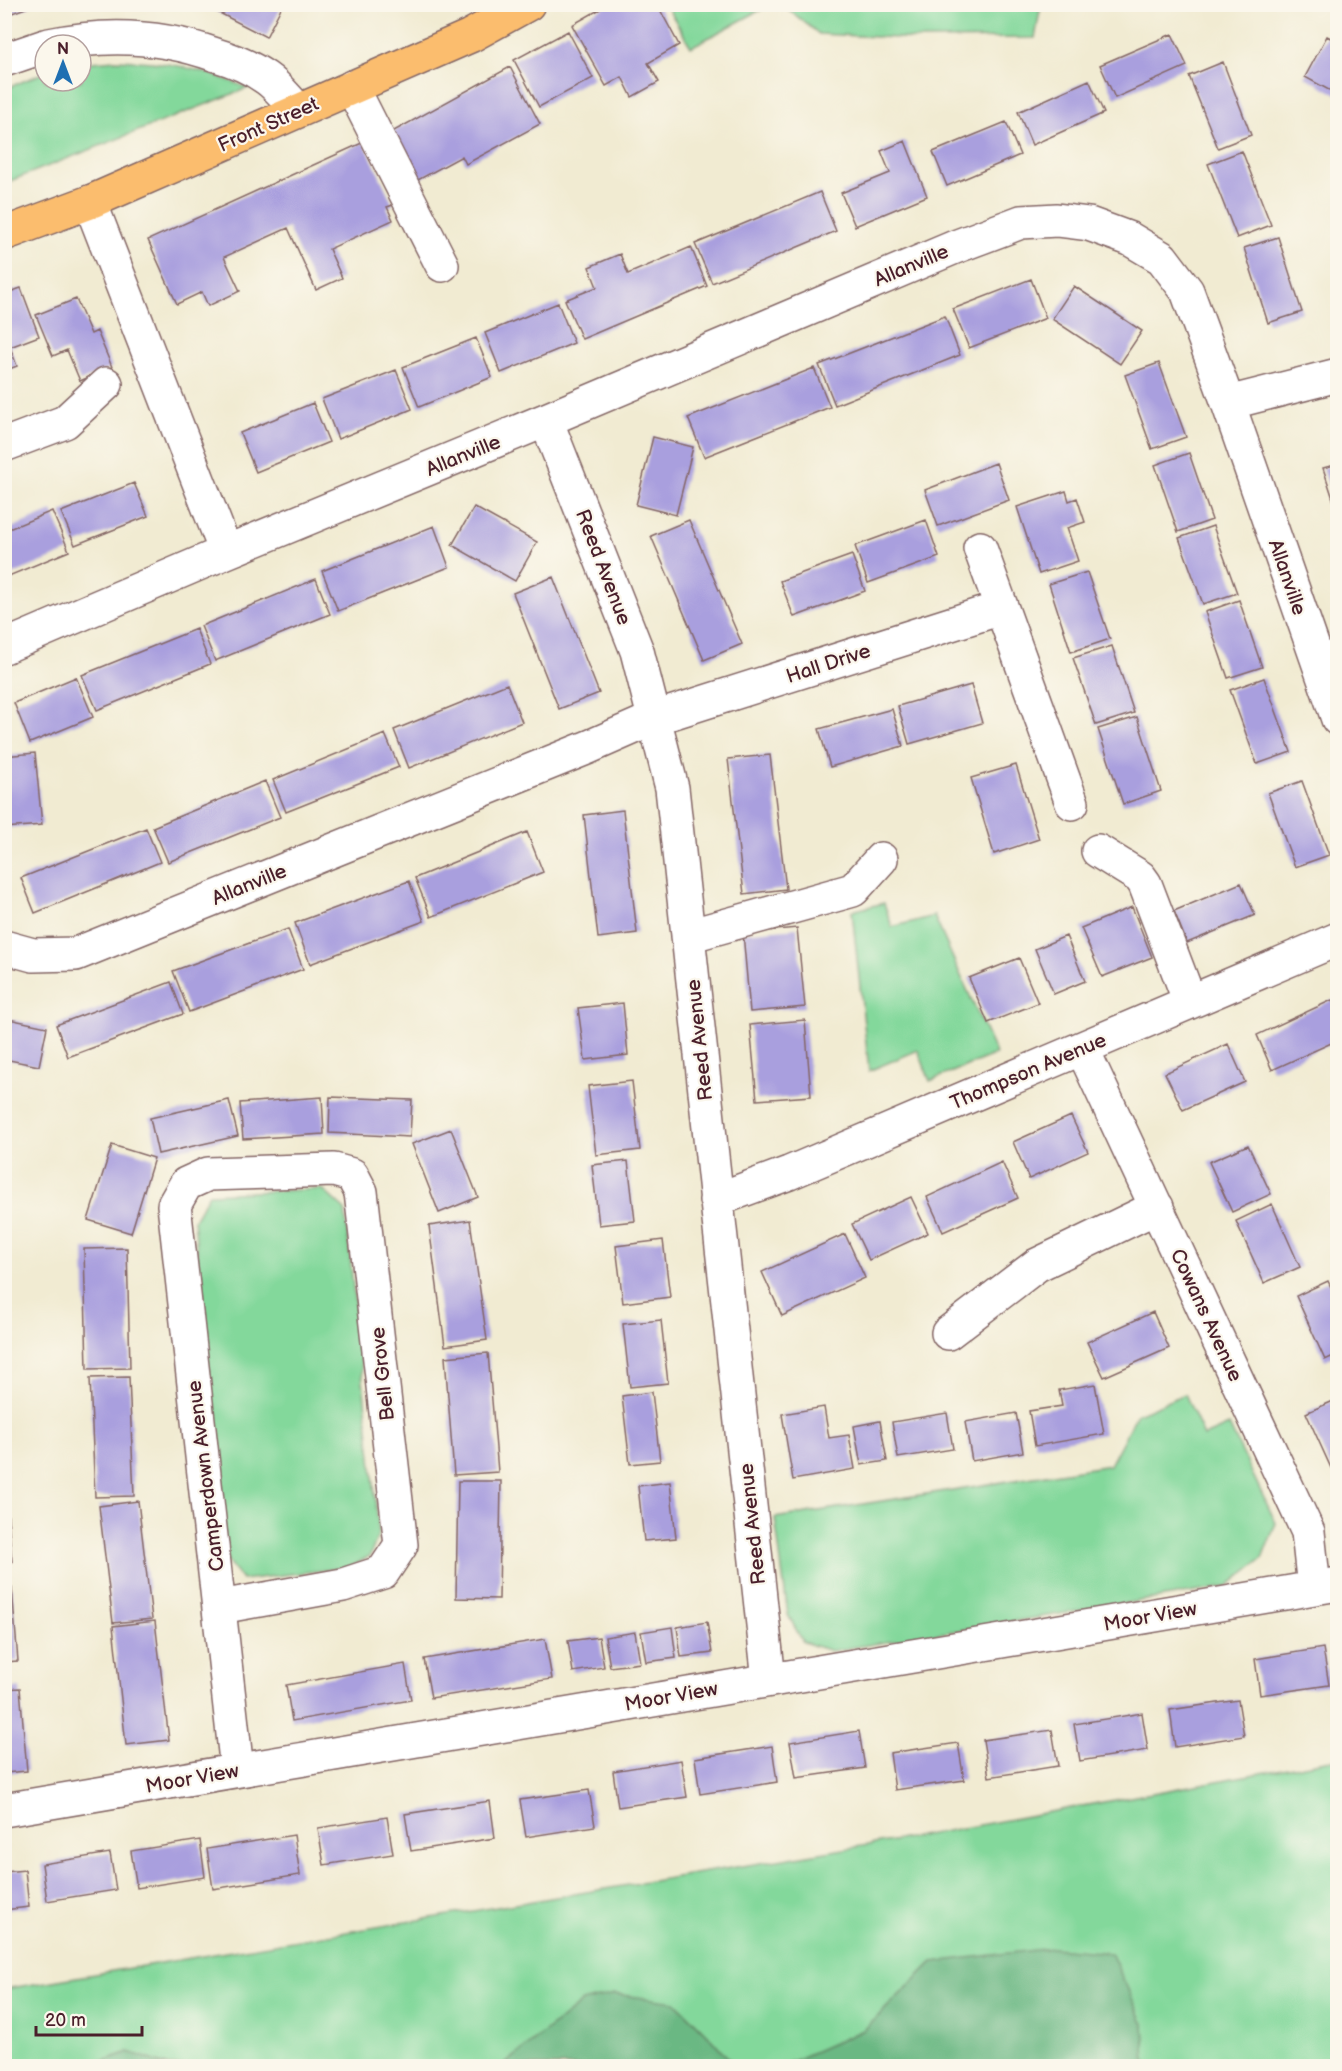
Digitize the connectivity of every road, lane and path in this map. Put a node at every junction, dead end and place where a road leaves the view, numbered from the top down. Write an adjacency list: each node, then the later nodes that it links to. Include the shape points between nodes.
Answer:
1 (528, 4): 5 (main road, Front Street, via 470,36)
2 (93, 38): 6 (street, via 156,39 232,60 267,78)
3 (33, 50): 4 (street)
4 (4, 60)
5 (352, 87): 6 (main road, Front Street); 9 (street)
6 (298, 110): 7 (main road, Front Street)
7 (90, 202): 8 (main road, Front Street); 16 (street)
8 (4, 234)
9 (442, 265)
10 (1338, 375): 12 (street)
11 (106, 384): 14 (street, via 65,422)
12 (1228, 403): 13 (street, Allanville, via 1186,291 1162,258 1130,239 1089,224 1057,220 1022,222 955,247); 19 (street, Allanville)
13 (546, 420): 16 (street, Allanville); 20 (street, Reed Avenue, via 637,651)
14 (4, 445)
15 (980, 548): 17 (street)
16 (226, 552): 18 (street, Allanville)
17 (1001, 608): 20 (street, Hall Drive); 21 (street)
18 (4, 647)
19 (1335, 706)
20 (655, 718): 24 (street, Reed Avenue, via 672,789); 26 (street, Allanville, via 76,954 33,955)
21 (1072, 803)
22 (1098, 851): 27 (street, via 1145,884)
23 (881, 859): 24 (street, via 853,890)
24 (688, 936): 30 (street, Reed Avenue)
25 (1338, 939): 27 (street, Thompson Avenue)
26 (4, 947)
27 (1190, 1002): 28 (street, Thompson Avenue)
28 (1082, 1048): 30 (street, Thompson Avenue, via 789,1173); 31 (street, Cowans Avenue)
29 (186, 1184): 34 (street, Camperdown Avenue, via 174,1205); 34 (street, Bell Grove, via 208,1174 334,1170 352,1175 361,1192 401,1545 383,1572 343,1586)
30 (716, 1200): 35 (street, Reed Avenue)
31 (1157, 1207): 32 (street, via 1037,1265); 33 (street, Cowans Avenue, via 1308,1532)
32 (948, 1333)
33 (1326, 1586): 35 (street, Moor View)
34 (220, 1607): 36 (street, Camperdown Avenue)
35 (769, 1680): 36 (street, Moor View)
36 (237, 1770): 37 (street, Moor View)
37 (4, 1810)

